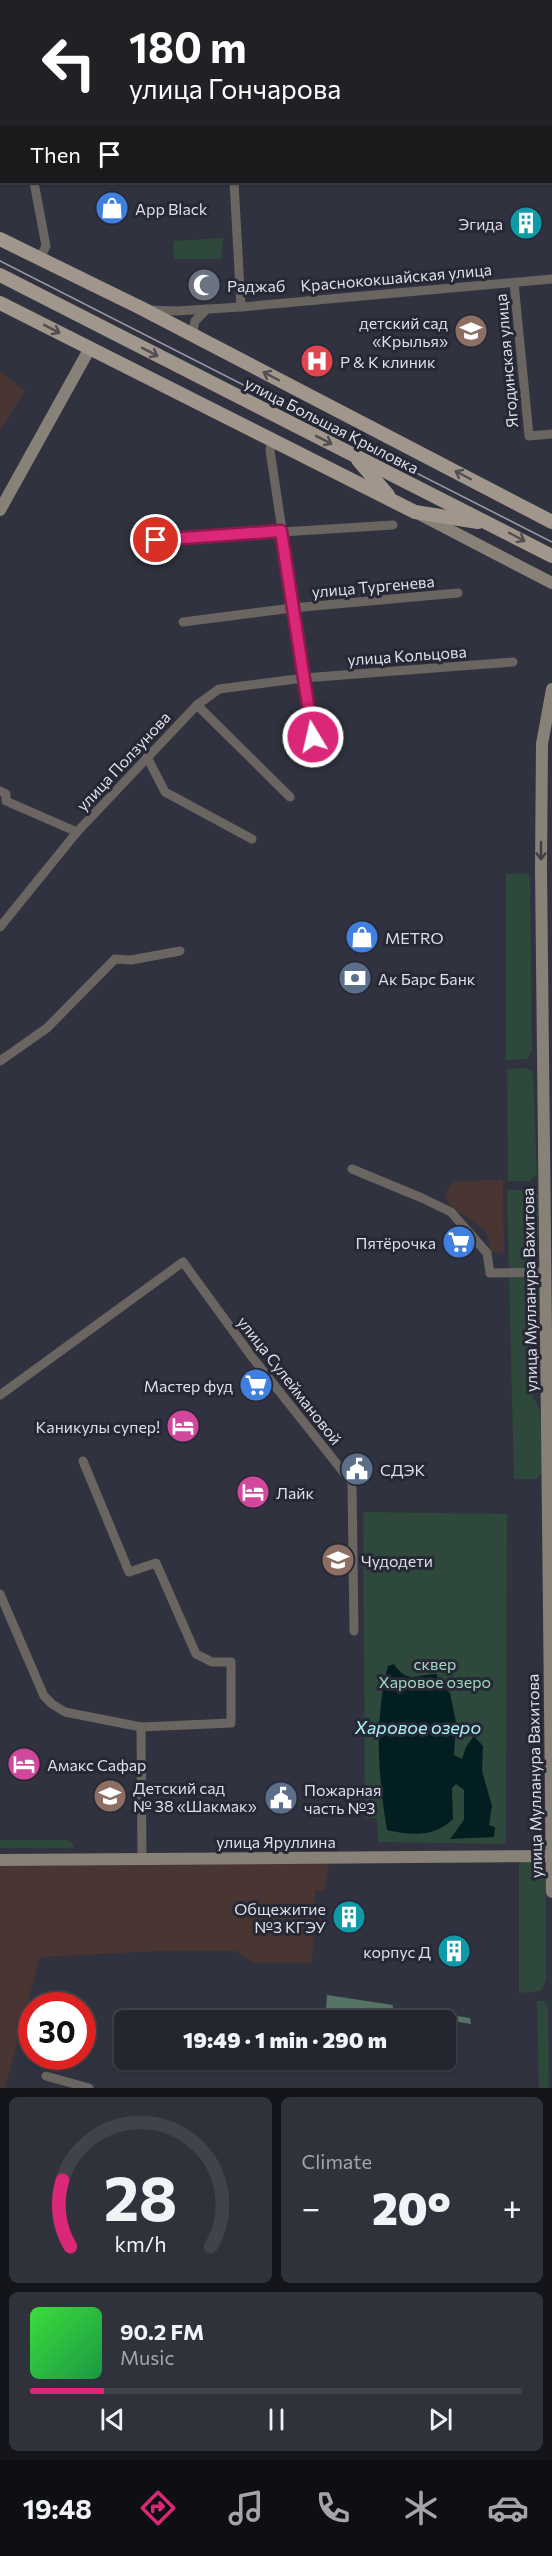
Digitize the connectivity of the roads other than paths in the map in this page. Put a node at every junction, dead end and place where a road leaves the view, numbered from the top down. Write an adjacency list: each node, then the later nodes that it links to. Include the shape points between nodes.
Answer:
1 (34, 183): 4 (street, via 46,246)
2 (234, 183): 9 (street)
3 (0, 239): 4 (main road, Краснококшайская улица)
4 (40, 258): 10 (main road, Краснококшайская улица)
5 (0, 275): 16 (main road, улица Большая Крыловка, one-way to 16)
6 (552, 279): 7 (street, Краснококшайская улица)
7 (514, 283): 9 (street, Краснококшайская улица); 14 (street, Ягодинская улица, via 529,436)
8 (0, 303): 13 (main road, one-way to 13)
9 (241, 307): 11 (street, Краснококшайская улица)
10 (141, 308): 11 (street, Краснококшайская улица); 12 (main road, улица Большая Крыловка)
11 (208, 309): 12 (street, via 196,318 193,330)
12 (215, 346): 20 (main road, улица Большая Крыловка, one-way to 12)
13 (90, 348): 15 (main road); 18 (main road)
14 (552, 434)
15 (272, 440): 17 (main road); 23 (street)
16 (353, 455): 17 (main road); 21 (main road, улица Большая Крыловка)
17 (393, 501): 19 (main road)
18 (1, 505)
19 (415, 512): 21 (main road); 26 (main road)
20 (552, 522)
21 (493, 524): 25 (main road, улица Большая Крыловка, one-way to 25)
22 (393, 525): 23 (street)
23 (281, 531): 24 (street); 28 (street)
24 (156, 540)
25 (552, 556)
26 (552, 583)
27 (458, 592): 28 (street, улица Тургенева)
28 (292, 608): 29 (street, улица Тургенева); 31 (street)
29 (183, 622)
30 (513, 662): 31 (street, улица Кольцова)
31 (304, 678): 33 (street, улица Ползунова, via 219,689); 34 (street)
32 (552, 689): 44 (main road, улица Мулланура Вахитова, one-way to 44, via 542,744)
33 (197, 705): 35 (street, улица Ползунова); 37 (street)
34 (313, 737)
35 (147, 757): 38 (street, улица Ползунова); 39 (street, via 165,792)
36 (0, 791): 38 (street, via 6,794 6,801)
37 (290, 797)
38 (77, 832): 40 (street, улица Ползунова)
39 (252, 838)
40 (0, 927)
41 (180, 951): 42 (street, via 115,959 47,1028)
42 (0, 1061)
43 (352, 1169): 44 (street, via 451,1212 487,1253 490,1273)
44 (545, 1272): 50 (main road, улица Мулланура Вахитова)
45 (0, 1395): 48 (street, улица Сулеймановой, via 183,1262 352,1483)
46 (82, 1461): 49 (street, via 129,1572 156,1563 196,1654 212,1662 231,1662 231,1723)
47 (0, 1594): 49 (street, via 44,1696 52,1704 65,1712)
48 (354, 1631)
49 (141, 1727): 51 (street)
50 (552, 1856): 51 (main road, улица Яруллина); 53 (main road, улица Мулланура Вахитова)
51 (142, 1859): 52 (main road, улица Яруллина)
52 (0, 1860)
53 (552, 1892)
54 (46, 2076): 55 (street)
55 (89, 2088)

